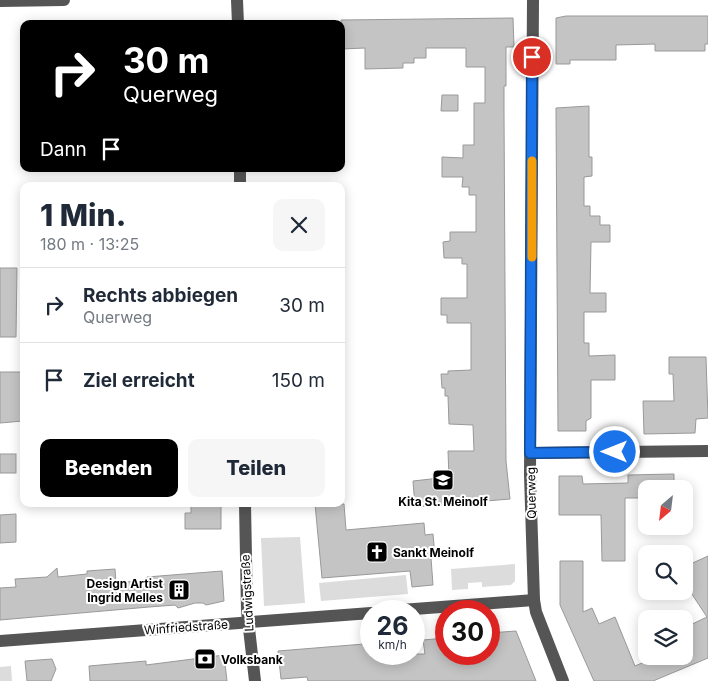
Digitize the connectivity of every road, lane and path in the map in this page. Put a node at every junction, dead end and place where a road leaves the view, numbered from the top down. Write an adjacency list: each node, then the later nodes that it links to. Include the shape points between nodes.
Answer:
1 (64, 0): 4 (street)
2 (237, 0): 5 (street)
3 (533, 0): 7 (street, Querweg)
4 (0, 1)
5 (238, 20)
6 (708, 451): 7 (street)
7 (530, 453): 9 (street, Querweg)
8 (245, 507): 12 (street, Ludwigstraße)
9 (534, 600): 10 (street); 15 (street, Querweg)
10 (425, 608)
11 (360, 614): 12 (street, Winfriedstraße)
12 (248, 622): 13 (street, Winfriedstraße); 14 (street, Ludwigstraße)
13 (0, 641)
14 (255, 681)
15 (563, 681)

